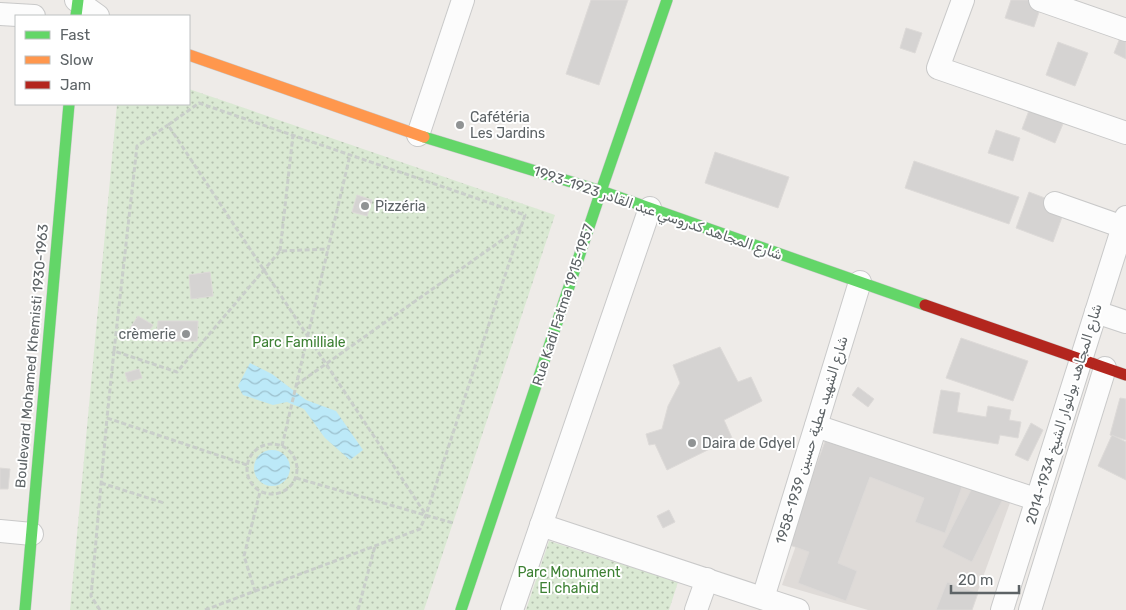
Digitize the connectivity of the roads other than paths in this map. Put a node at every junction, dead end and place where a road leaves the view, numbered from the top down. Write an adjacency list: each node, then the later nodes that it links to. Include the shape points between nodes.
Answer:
1 (77, 0): 8 (street); 9 (street)
2 (463, 0): 14 (street)
3 (667, 0): 15 (street, Rue Kadi Fatma 1915-1957)
4 (963, 0): 13 (street, via 938,68)
5 (1040, 0): 10 (street)
6 (0, 14): 7 (street)
7 (17, 15)
8 (76, 15)
9 (97, 15)
10 (1126, 30)
11 (190, 55): 14 (street, شارع المجاهد كدروسي عبد القادر 1923-1993)
12 (69, 105): 28 (street, Boulevard Mohamed Khemisti 1930-1963)
13 (1126, 133)
14 (418, 136): 15 (street, شارع المجاهد كدروسي عبد القادر 1923-1993)
15 (601, 191): 17 (street, شارع المجاهد كدروسي عبد القادر 1923-1993); 32 (street, Rue Kadi Fatma 1915-1957)
16 (1055, 203): 18 (street)
17 (650, 208): 19 (street, شارع المجاهد كدروسي عبد القادر 1923-1993); 26 (street)
18 (1124, 222): 20 (street, شارع المجاهد بولنوار الشيخ 1934-2014)
19 (860, 282): 22 (street, شارع المجاهد كدروسي عبد القادر 1923-1993); 24 (street, شارع الشهيد عطية حسين 1939-1958)
20 (1096, 312): 21 (street); 22 (street, شارع المجاهد بولنوار الشيخ 1934-2014)
21 (1126, 322)
22 (1081, 358): 23 (street, شارع المجاهد كدروسي عبد القادر 1923-1993); 25 (street, شارع المجاهد بولنوار الشيخ 1934-2014)
23 (1116, 371): 37 (street, شارع المجاهد بولنوار الشيخ 1934-2014)
24 (816, 426): 25 (street); 30 (street, شارع الشهيد عطية حسين 1939-1958)
25 (1038, 500): 36 (street, شارع المجاهد بولنوار الشيخ 1934-2014)
26 (541, 525): 29 (street); 33 (street)
27 (0, 531): 28 (street)
28 (32, 534): 31 (street, Boulevard Mohamed Khemisti 1930-1963)
29 (707, 579): 30 (street); 34 (street)
30 (763, 598): 35 (street)
31 (25, 610)
32 (461, 610)
33 (512, 610)
34 (696, 610)
35 (798, 610)
36 (1002, 610)
37 (1030, 610)

